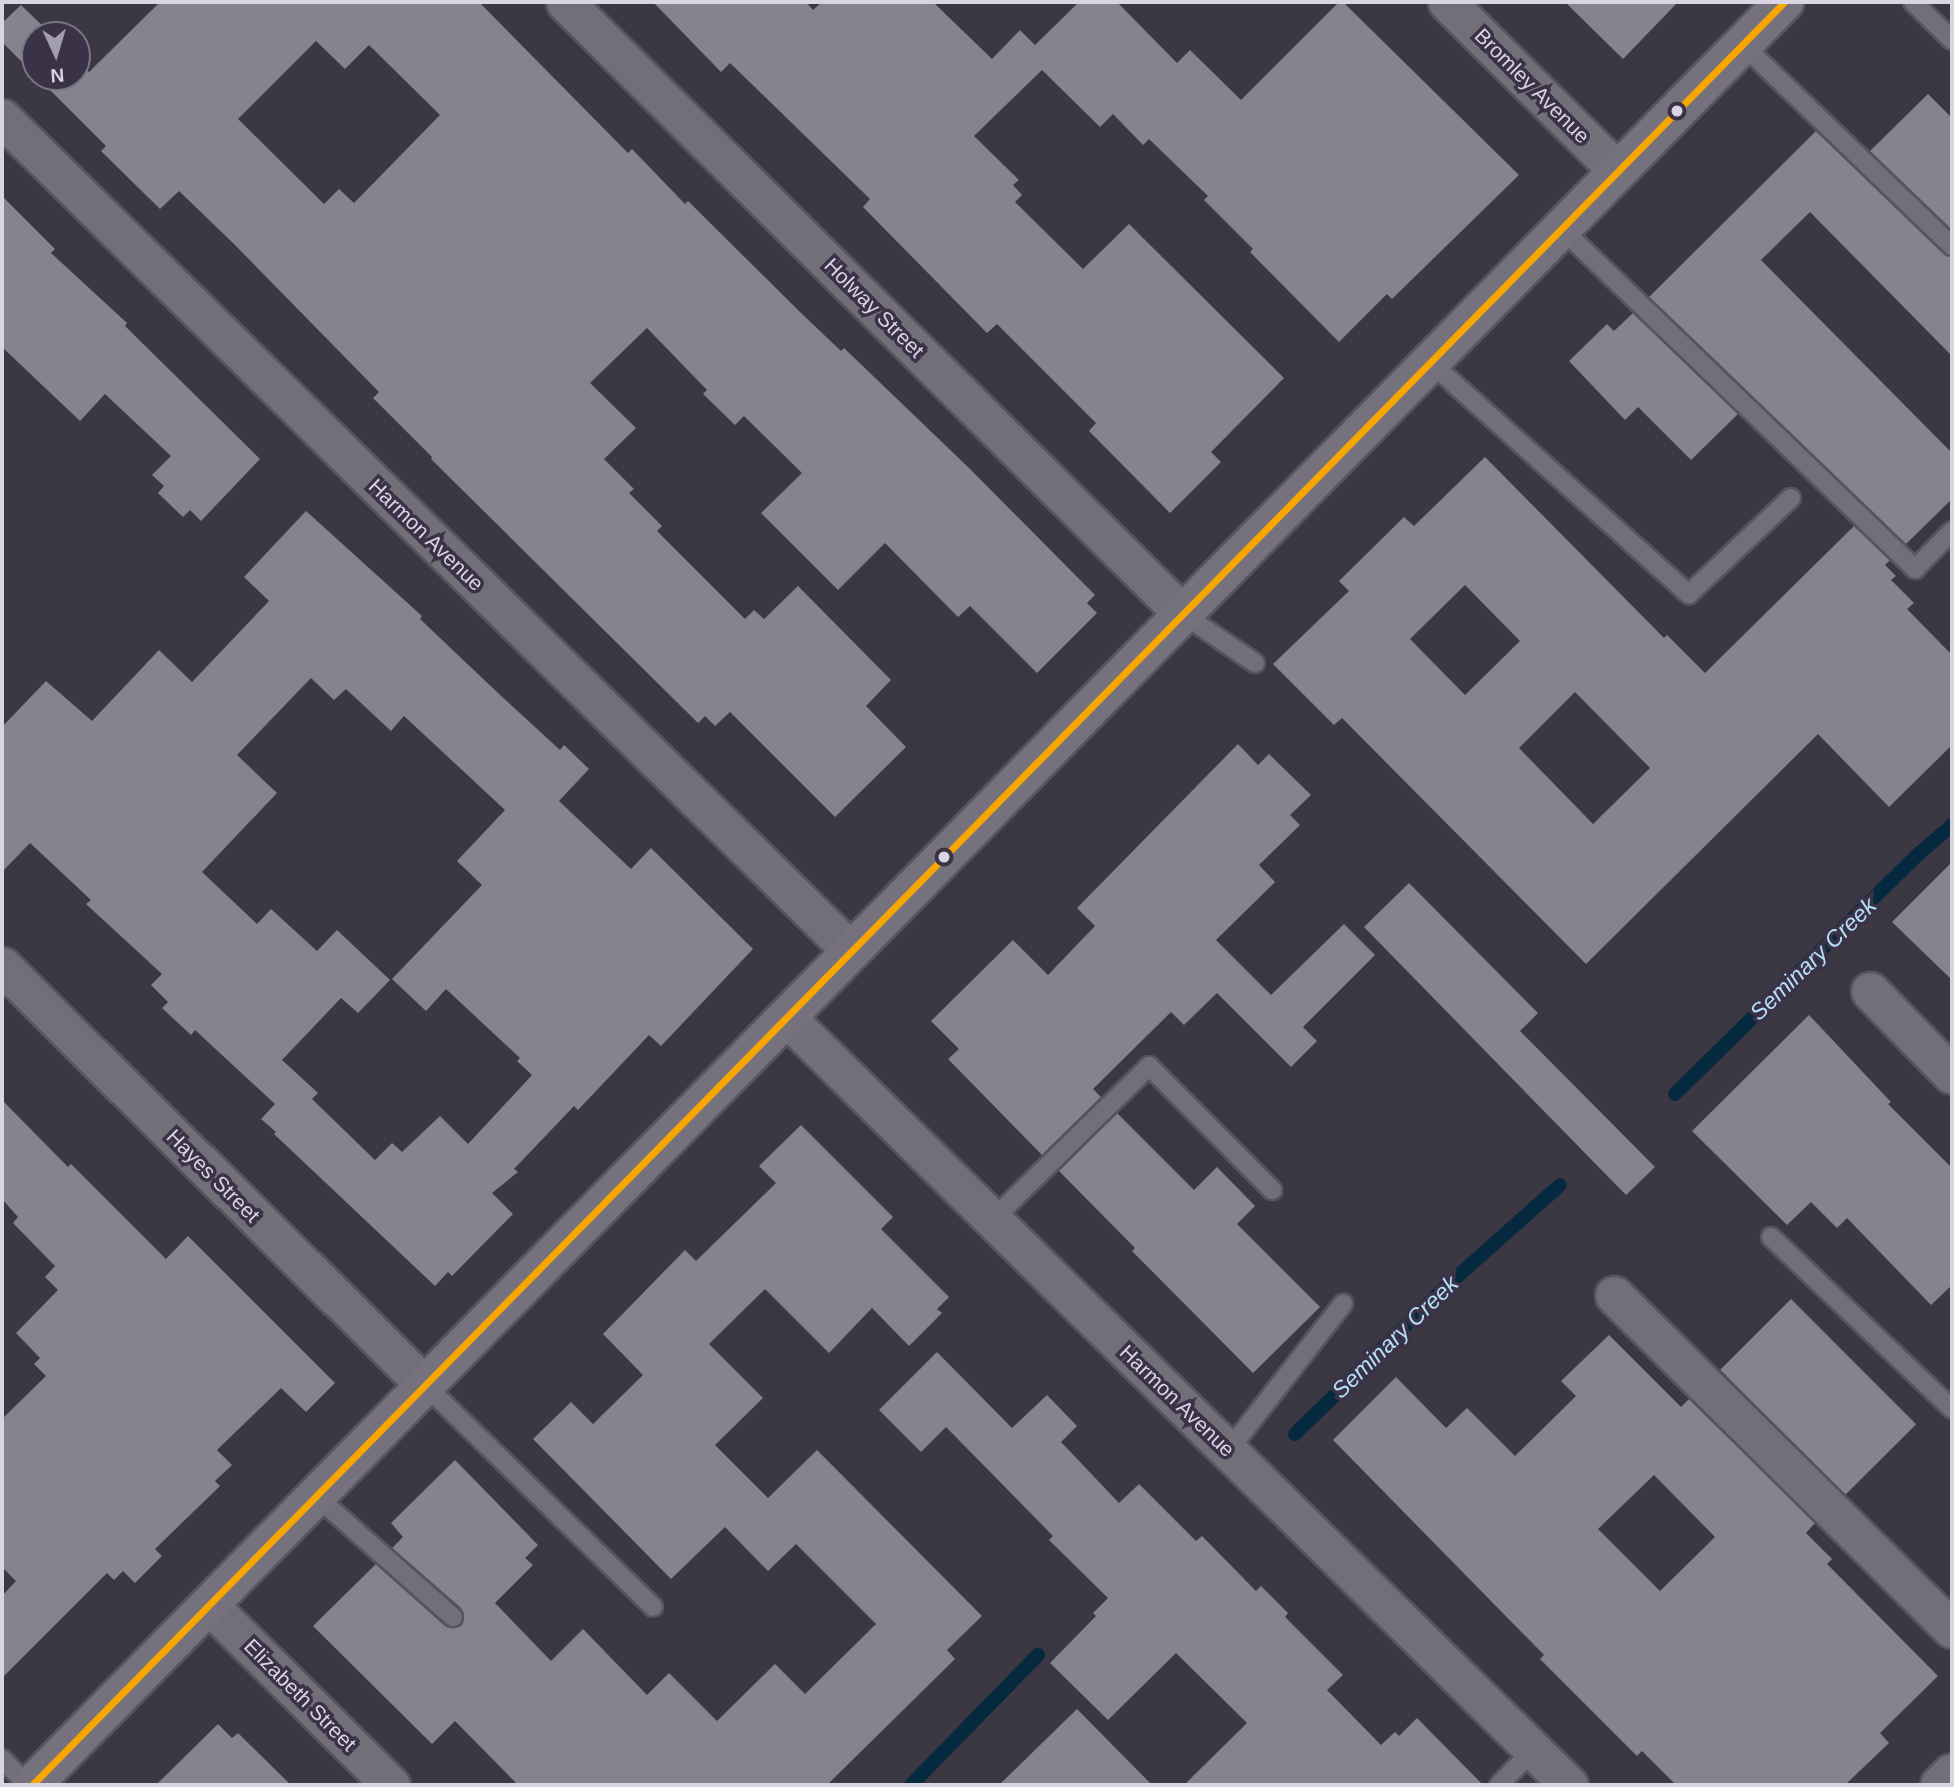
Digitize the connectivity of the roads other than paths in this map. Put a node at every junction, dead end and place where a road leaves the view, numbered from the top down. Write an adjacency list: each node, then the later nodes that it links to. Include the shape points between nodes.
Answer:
1 (565, 2): 14 (street, Holway Street)
2 (1447, 2): 8 (street, Bromley Avenue)
3 (1784, 2): 6 (street)
4 (1913, 2): 5 (lane)
5 (1952, 40)
6 (1742, 44): 8 (street); 10 (lane)
7 (2, 118): 16 (street, Harmon Avenue)
8 (1618, 171): 9 (street)
9 (1561, 228): 11 (street); 13 (lane, via 1915,569)
10 (1952, 246)
11 (1430, 362): 12 (lane, via 1689,594); 14 (street)
12 (1791, 498)
13 (1952, 531)
14 (1182, 614): 15 (lane); 16 (street)
15 (1255, 663)
16 (851, 951): 19 (street)
17 (2, 966): 26 (street, Hayes Street)
18 (1870, 990): 20 (street)
19 (786, 1017): 22 (street, Harmon Avenue); 26 (street)
20 (1952, 1075)
21 (1272, 1189): 22 (lane, via 1149,1066)
22 (992, 1220): 28 (street, Harmon Avenue)
23 (1771, 1237): 27 (lane)
24 (1614, 1295): 33 (street)
25 (1343, 1304): 28 (lane)
26 (425, 1385): 29 (street); 31 (lane)
27 (1952, 1409)
28 (1228, 1451): 34 (street, Harmon Avenue)
29 (316, 1496): 30 (street); 32 (lane)
30 (209, 1605): 37 (street); 38 (street, Elizabeth Street)
31 (653, 1606)
32 (453, 1617)
33 (1952, 1629)
34 (1533, 1750): 39 (lane); 40 (street, Harmon Avenue)
35 (2, 1759): 37 (lane)
36 (1952, 1772): 41 (street)
37 (30, 1785)
38 (391, 1785)
39 (1499, 1785)
40 (1569, 1785)
41 (1939, 1785)

